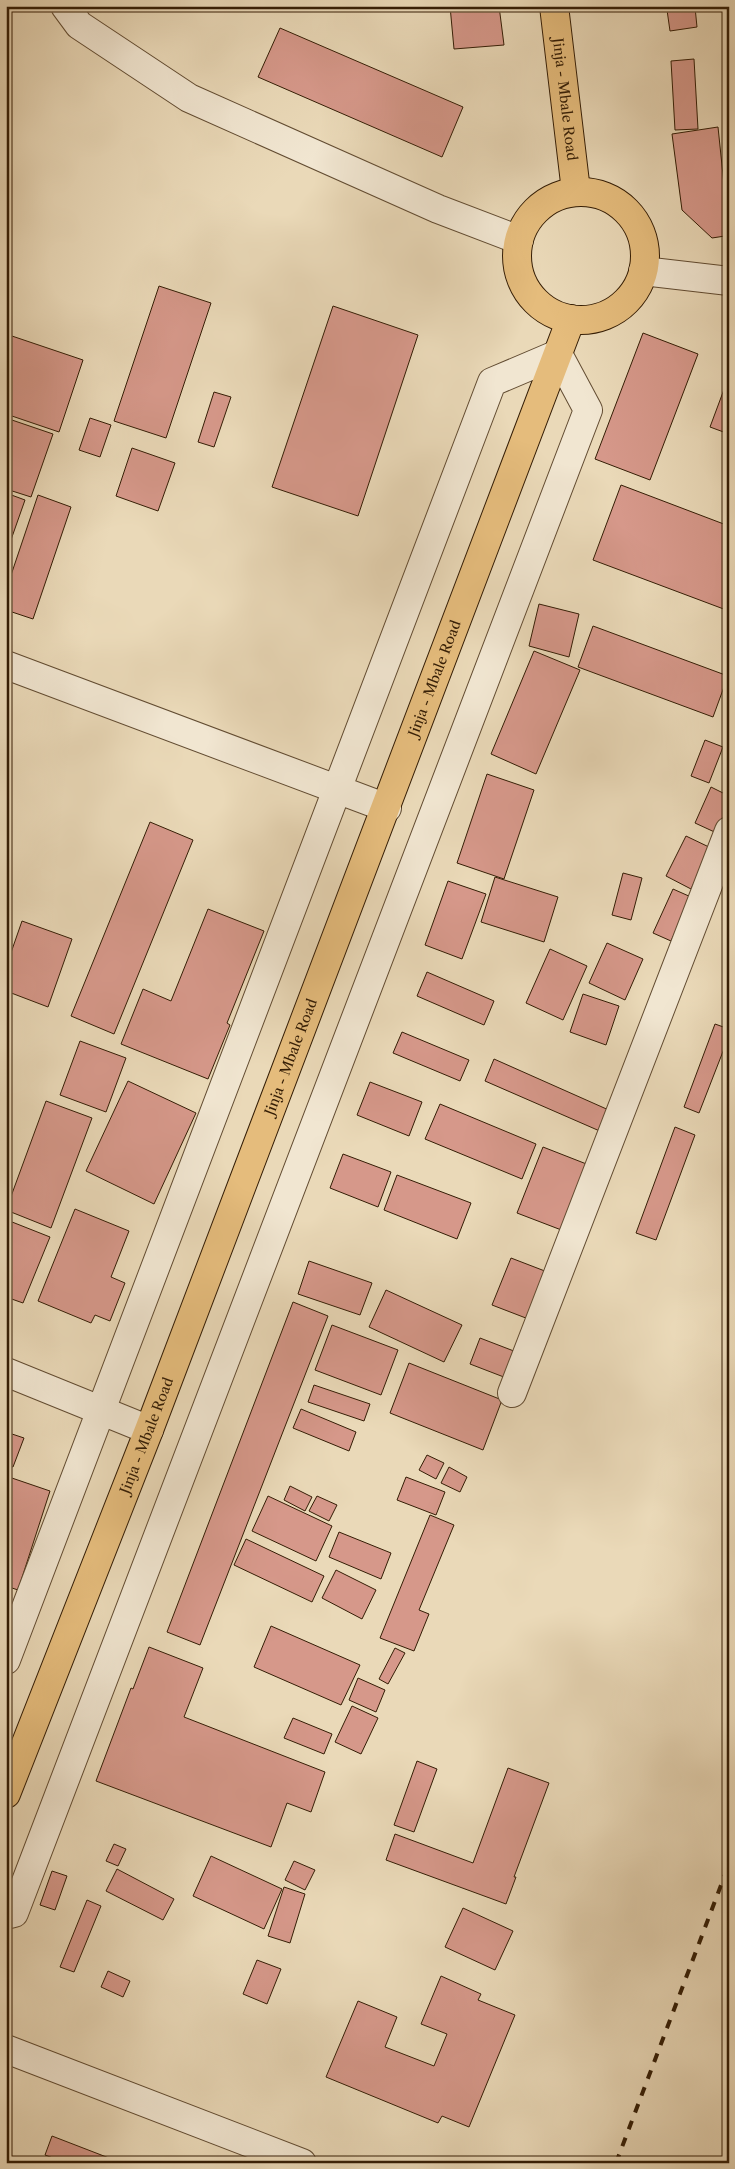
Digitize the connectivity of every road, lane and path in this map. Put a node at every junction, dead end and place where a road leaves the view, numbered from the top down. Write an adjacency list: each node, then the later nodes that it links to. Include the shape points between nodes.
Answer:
1 (65, 6): 4 (street, via 79,25 189,98 438,209)
2 (554, 6): 3 (main road, Jinja - Mbale Road)
3 (576, 191): 4 (main road, via 557,196 539,206 527,221); 5 (main road, via 596,193 614,201 630,214 640,232 645,251)
4 (519, 240): 7 (main road, via 517,260 521,280 532,297 547,311)
5 (643, 271): 6 (street); 7 (main road, via 636,290 622,305 605,316)
6 (729, 281)
7 (571, 319): 8 (main road, Jinja - Mbale Road)
8 (558, 354): 10 (street, via 492,382); 11 (main road, Jinja - Mbale Road); 19 (street, via 588,410 14,1913)
9 (6, 665): 10 (street)
10 (337, 790): 11 (street); 15 (street)
11 (387, 808): 16 (main road, Jinja - Mbale Road)
12 (729, 831): 14 (street)
13 (6, 1372): 15 (street)
14 (512, 1393)
15 (101, 1411): 16 (street); 17 (street)
16 (149, 1430): 18 (main road, Jinja - Mbale Road)
17 (6, 1660)
18 (6, 1794)
19 (6, 1914)
20 (6, 2049): 21 (street)
21 (302, 2163)

